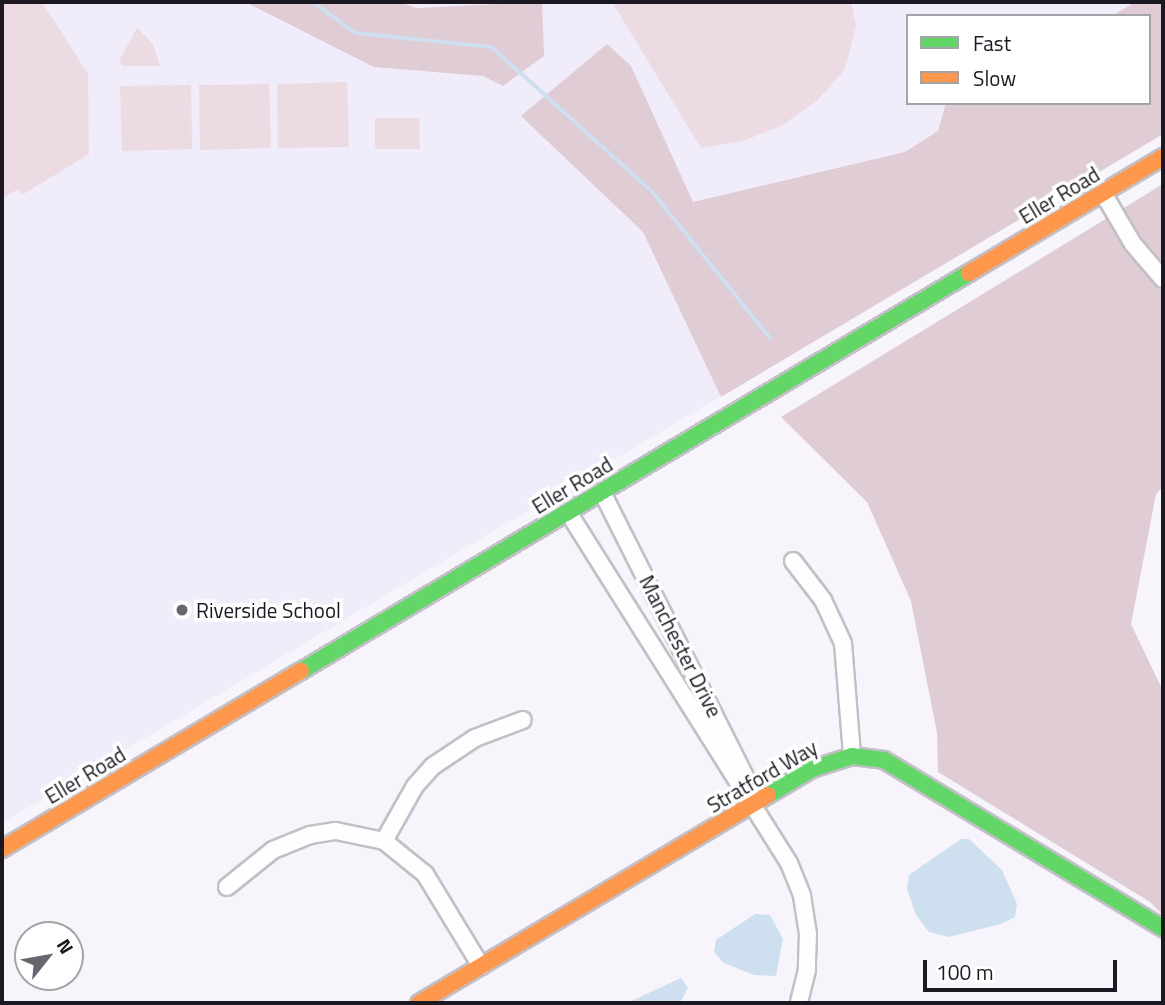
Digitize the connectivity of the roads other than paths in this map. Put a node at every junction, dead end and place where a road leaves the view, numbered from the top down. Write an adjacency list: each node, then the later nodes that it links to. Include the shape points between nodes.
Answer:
1 (1163, 157): 2 (street, Eller Road)
2 (1103, 193): 3 (street, via 1133,244); 4 (street, Eller Road)
3 (1163, 279)
4 (603, 492): 5 (street, Eller Road); 9 (street, Manchester Drive, via 727,737)
5 (568, 512): 9 (street, Manchester Drive); 11 (street, Eller Road)
6 (793, 561): 8 (street, via 823,600 844,643)
7 (523, 720): 10 (street, via 475,738 433,766 415,786)
8 (852, 756): 9 (street, Stratford Way, via 812,769); 13 (street, Stratford Way, via 884,760 902,768)
9 (755, 803): 14 (street, Stratford Way); 16 (street, Manchester Drive, via 797,880 807,916 807,970)
10 (384, 841): 12 (street, via 336,831 299,838 272,850); 14 (street, via 425,874)
11 (2, 849)
12 (227, 887)
13 (1163, 928)
14 (481, 966): 15 (street, Stratford Way)
15 (421, 1002)
16 (799, 1003)

